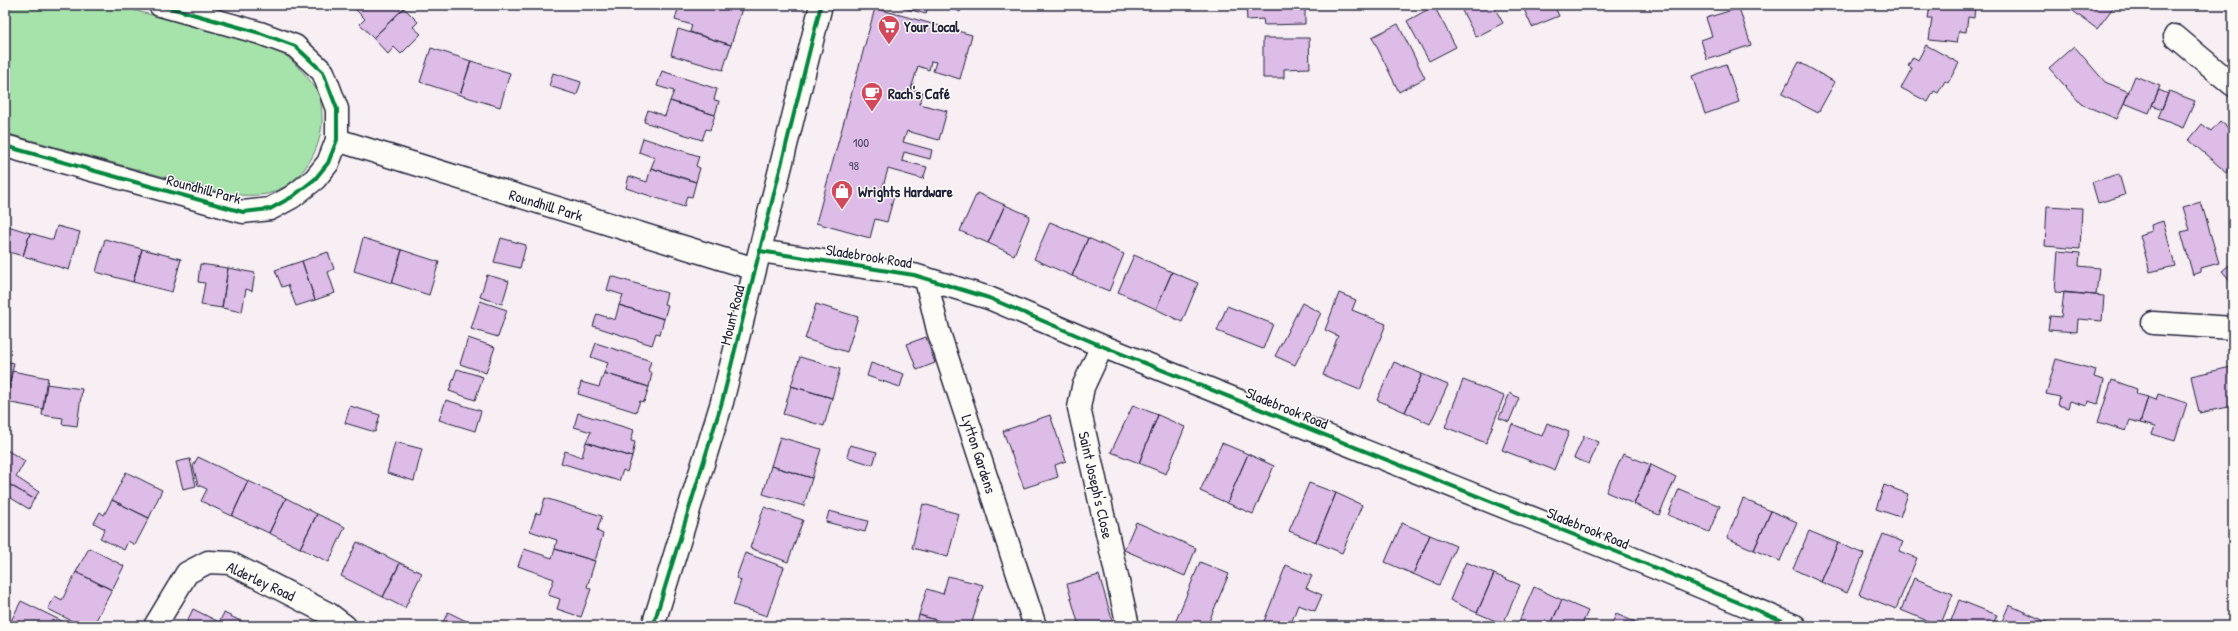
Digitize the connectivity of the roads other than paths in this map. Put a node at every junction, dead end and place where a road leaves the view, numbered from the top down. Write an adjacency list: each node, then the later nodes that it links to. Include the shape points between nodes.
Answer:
1 (160, 5): 5 (street, Roundhill Park, via 260,33 294,46 323,72 337,109)
2 (821, 5): 7 (street, Mount Road)
3 (2175, 36): 4 (street)
4 (2233, 85)
5 (337, 140): 6 (street, Roundhill Park, via 328,162 314,179 292,197 270,209 243,212); 7 (street, Roundhill Park)
6 (5, 146)
7 (758, 260): 8 (street, Sladebrook Road, via 914,275); 14 (street, Mount Road, via 722,402)
8 (926, 280): 11 (street, Sladebrook Road, via 989,298); 15 (street, Lytton Gardens, via 938,330)
9 (2153, 323): 10 (street)
10 (2233, 328)
11 (1102, 346): 16 (street, Saint Joseph's Close, via 1083,387 1079,408); 17 (street, Sladebrook Road, via 1635,559)
12 (155, 626): 13 (street, Alderley Road, via 187,573 208,562 230,563 329,614)
13 (345, 626)
14 (653, 626)
15 (1035, 626)
16 (1128, 626)
17 (1795, 626)

